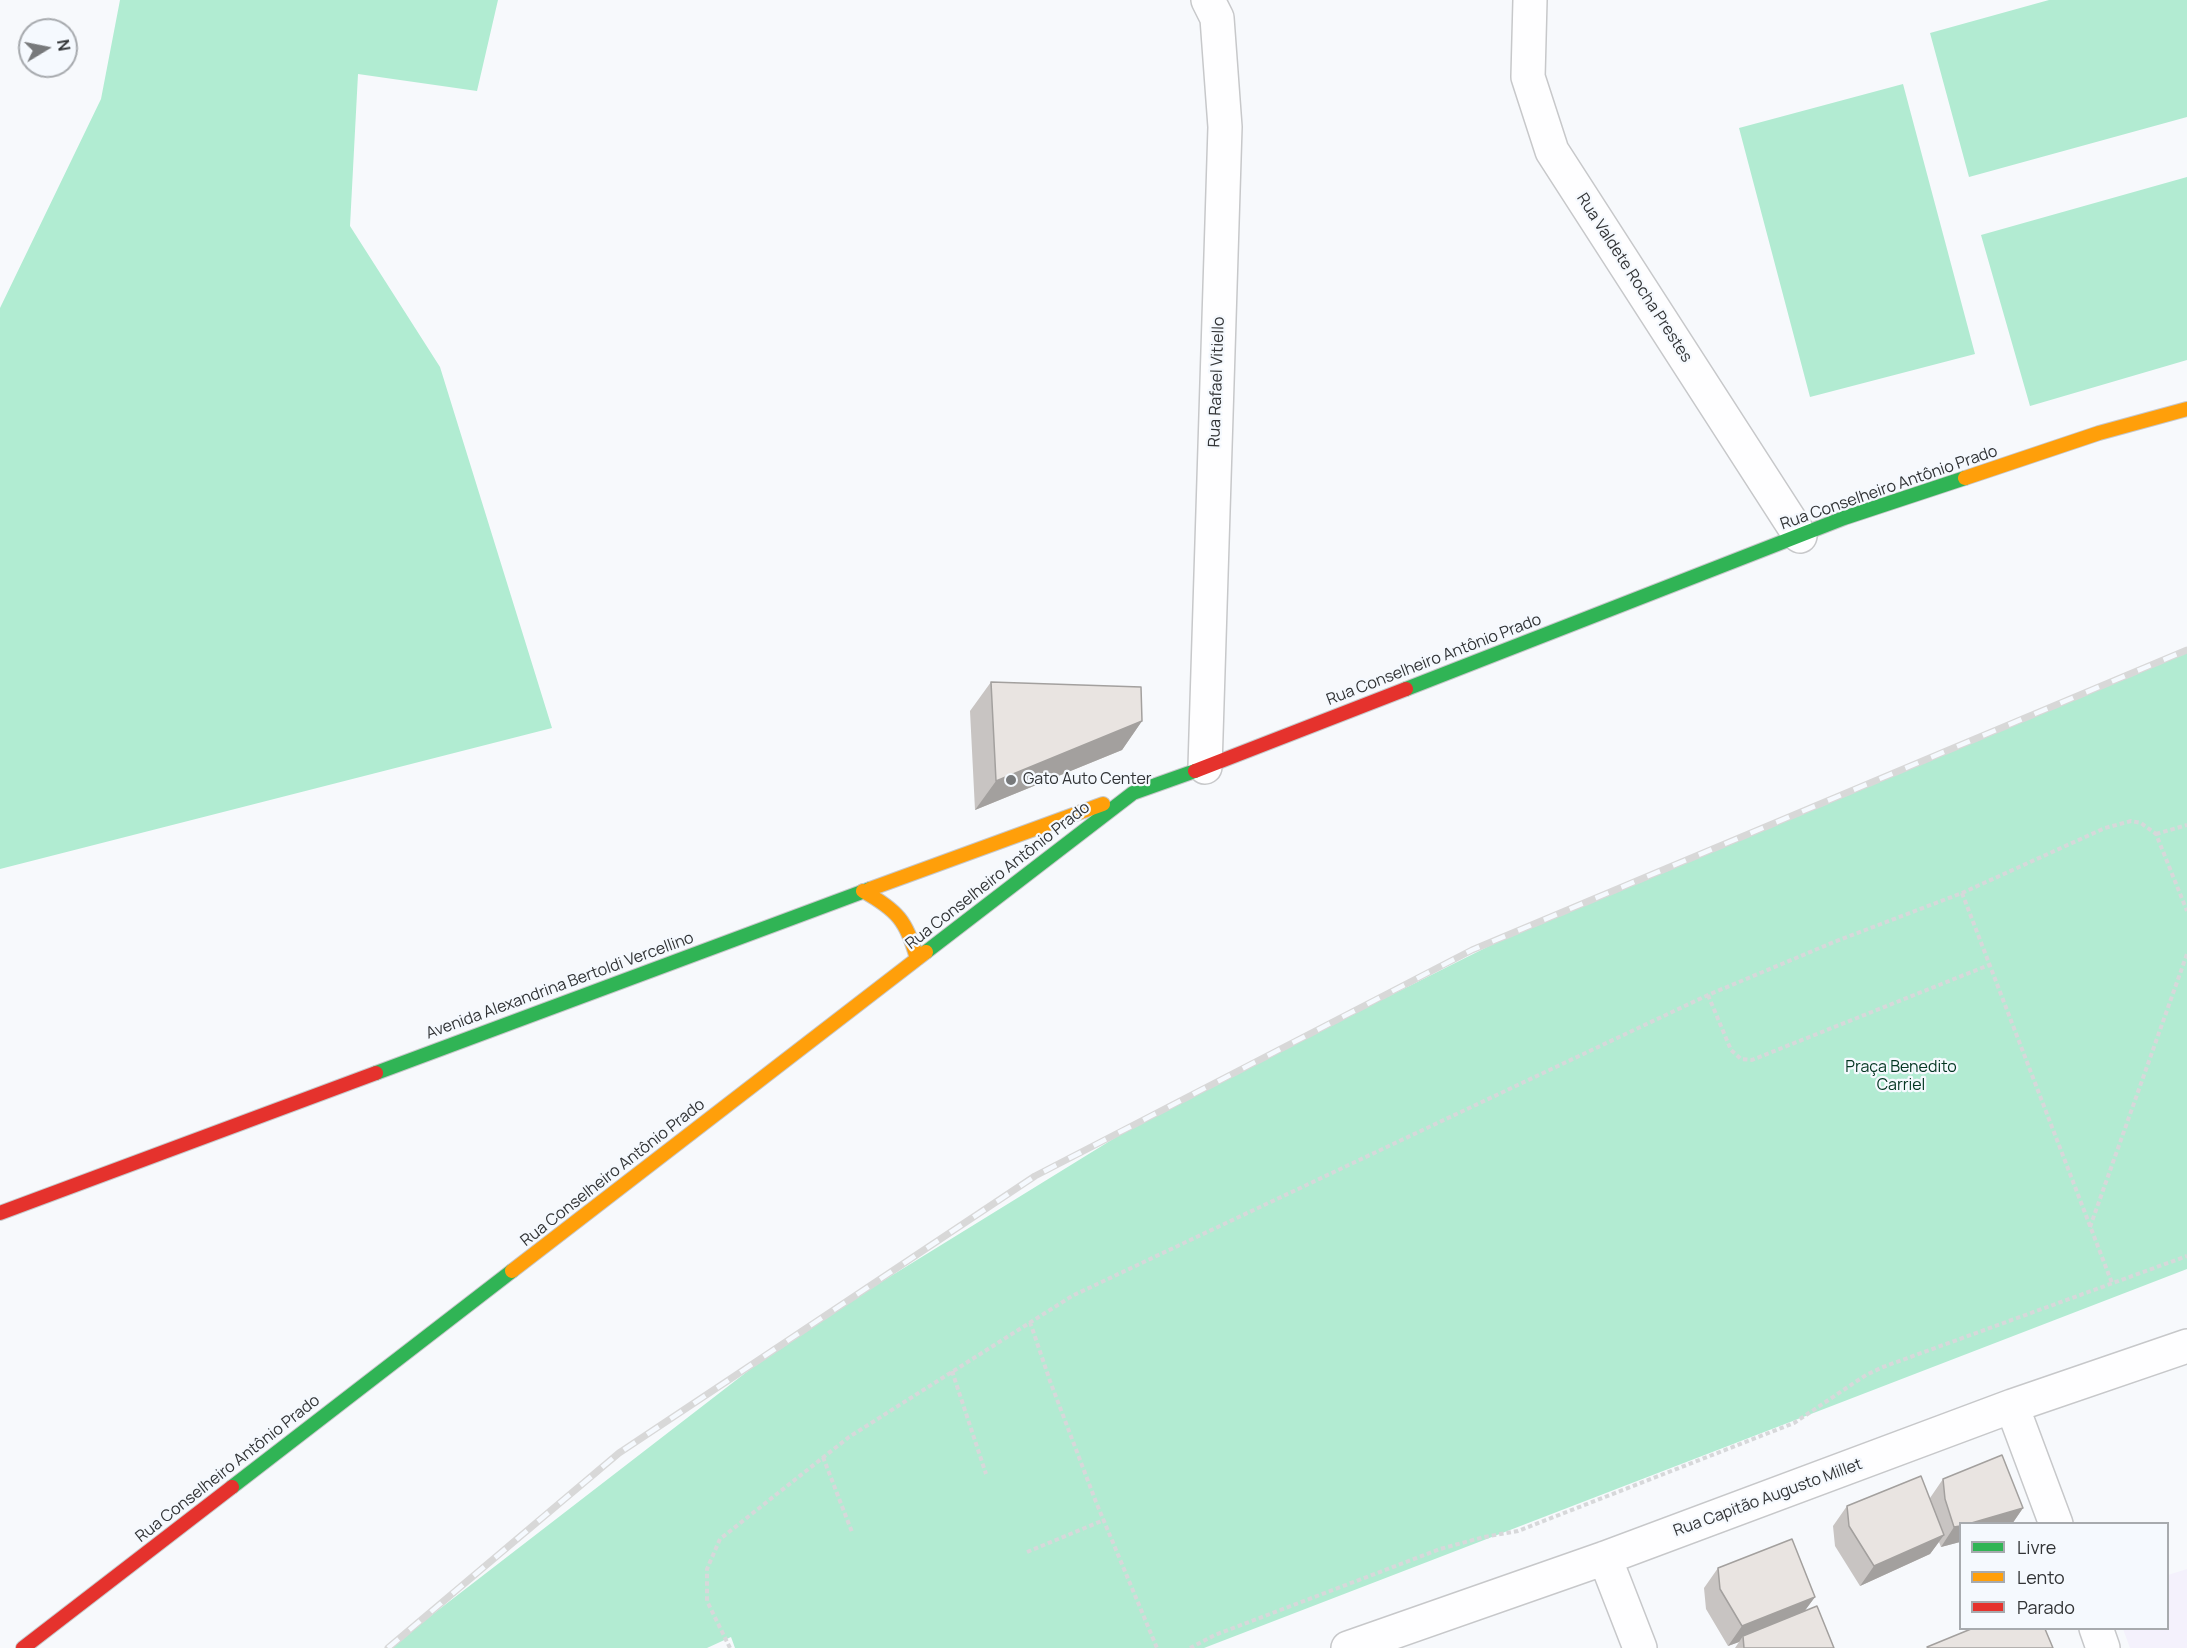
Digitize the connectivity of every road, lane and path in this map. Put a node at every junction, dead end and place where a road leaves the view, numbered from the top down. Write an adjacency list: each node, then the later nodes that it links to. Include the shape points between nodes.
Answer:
1 (1208, 0): 5 (street, Rua Rafael Vitiello, via 1217,18 1225,127)
2 (1530, 0): 4 (street, Rua Valdete Rocha Prestes, via 1528,77 1552,151)
3 (2187, 409): 4 (main road, Rua Conselheiro Antônio Prado, via 2099,433)
4 (1800, 536): 5 (main road, Rua Conselheiro Antônio Prado)
5 (1205, 767): 6 (main road, Rua Conselheiro Antônio Prado)
6 (1133, 793): 9 (main road, Avenida Alexandrina Bertoldi Vercellino); 13 (main road, Rua Conselheiro Antônio Prado)
7 (2187, 825): 8 (path)
8 (2156, 834): 10 (path, via 2131,820); 11 (path)
9 (863, 891): 13 (main road, via 902,918); 16 (main road, Avenida Alexandrina Bertoldi Vercellino)
10 (1962, 893): 14 (path); 15 (path)
11 (2187, 911)
12 (2187, 954): 17 (path)
13 (917, 959): 32 (main road, Rua Conselheiro Antônio Prado)
14 (1989, 965): 15 (path, via 1752,1060 1734,1054); 17 (path)
15 (1708, 995): 20 (path, via 1072,1296)
16 (0, 1213)
17 (2090, 1229): 19 (path)
18 (2187, 1256): 19 (path)
19 (2112, 1283): 35 (path, via 1883,1367 1794,1423 1518,1531 1440,1549)
20 (1030, 1322): 22 (path); 26 (path)
21 (2187, 1346): 23 (street, Rua Capitão Augusto Millet)
22 (952, 1371): 24 (path); 25 (path)
23 (2012, 1406): 27 (street); 30 (street, Rua Capitão Augusto Millet)
24 (823, 1457): 28 (path); 33 (path, via 720,1539 707,1569 707,1601)
25 (986, 1474)
26 (1104, 1520): 29 (path); 34 (path)
27 (2055, 1522)
28 (852, 1532)
29 (1027, 1552)
30 (1605, 1558): 36 (street, Rua Capitão Augusto Millet); 37 (street)
31 (2096, 1630): 38 (street)
32 (23, 1648)
33 (730, 1648)
34 (1157, 1648)
35 (1190, 1648)
36 (1348, 1648)
37 (1640, 1648)
38 (2103, 1648)

